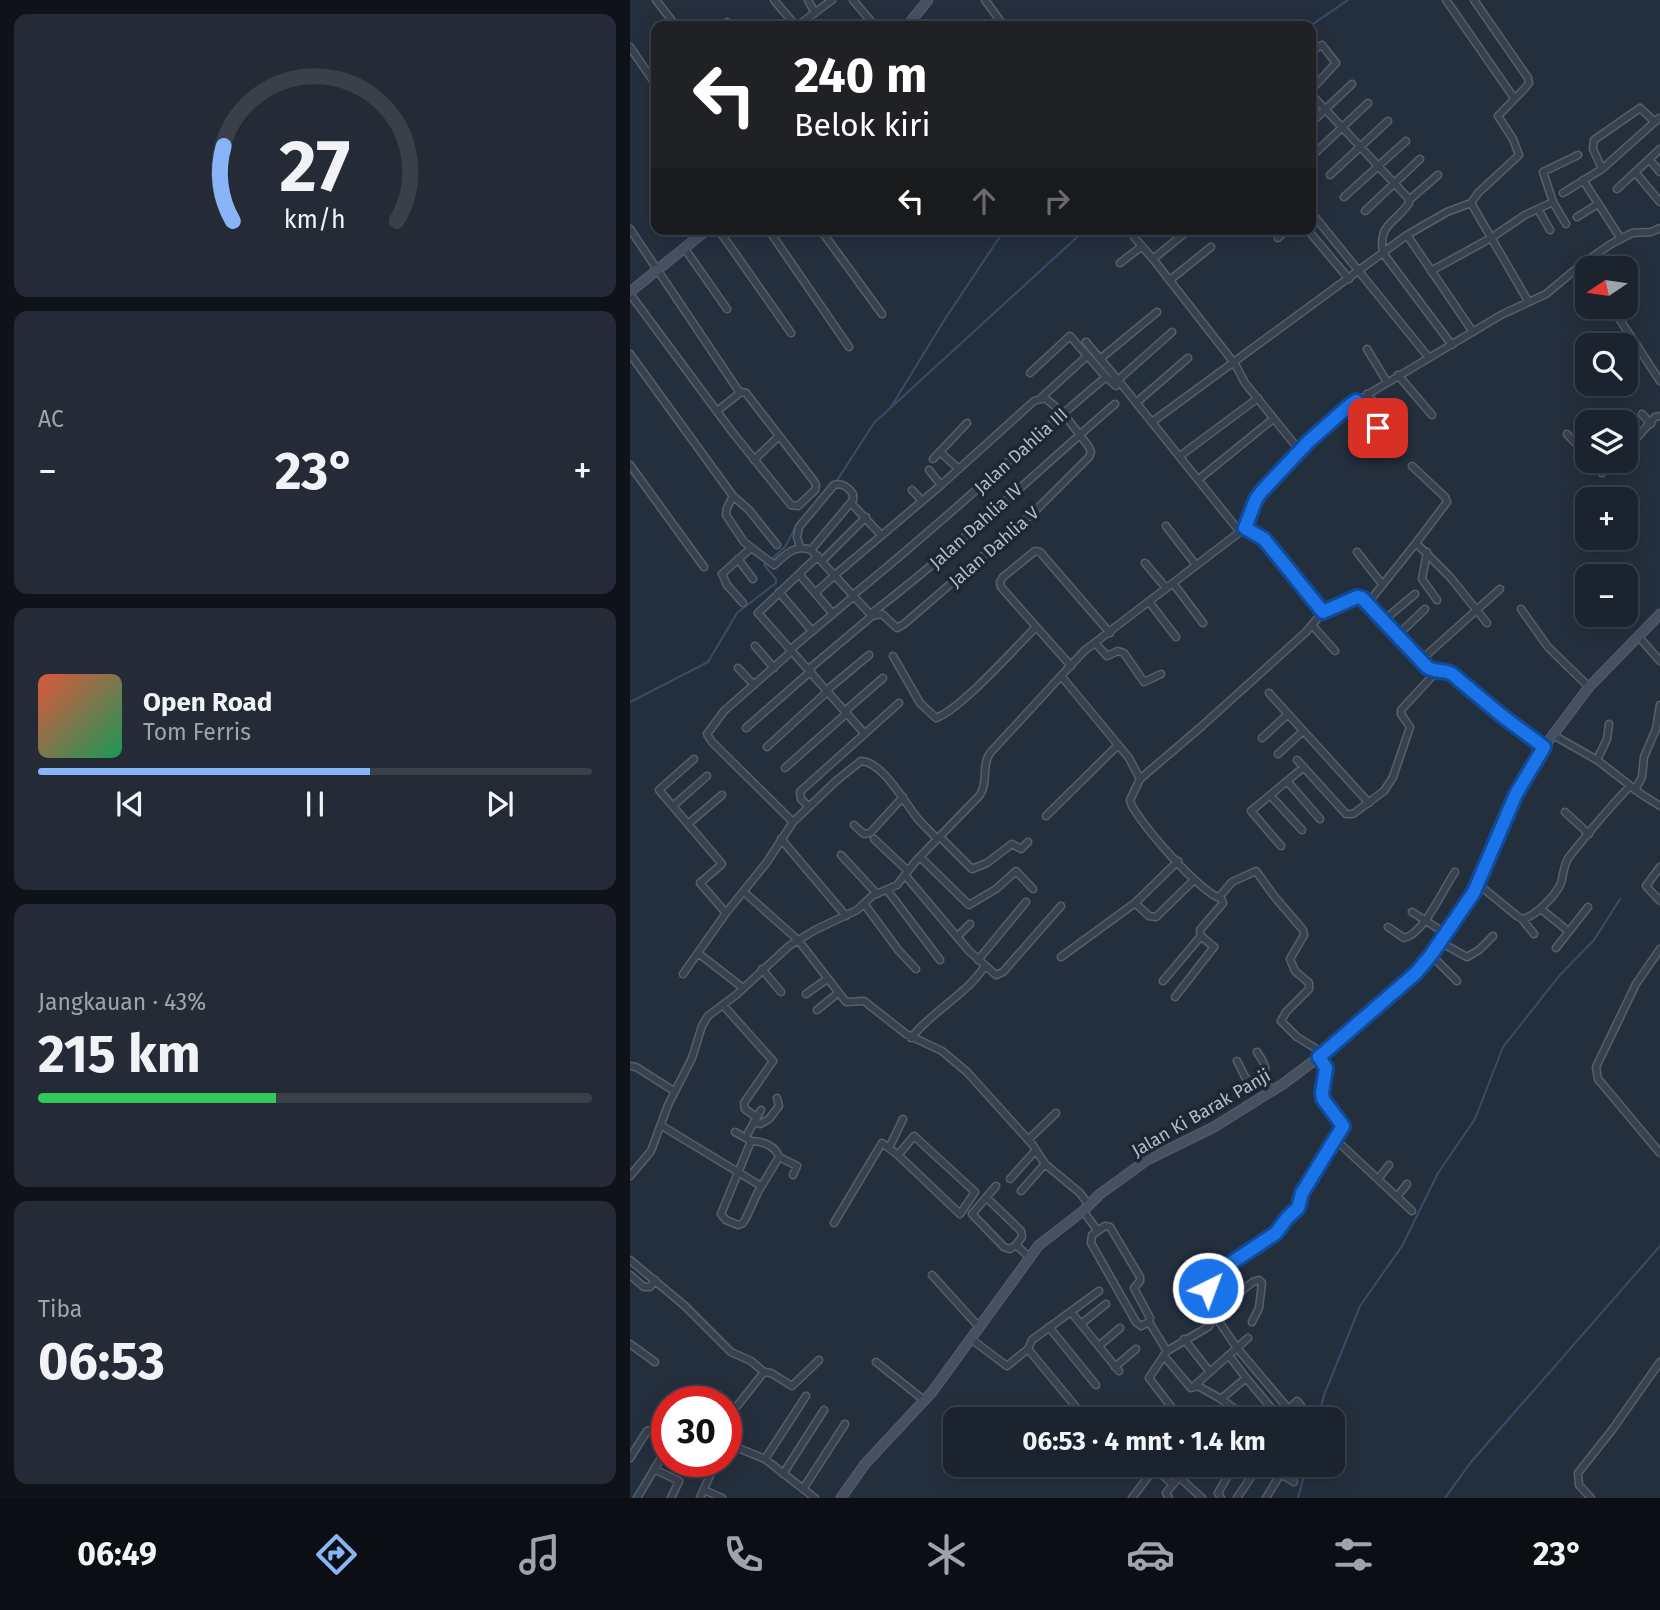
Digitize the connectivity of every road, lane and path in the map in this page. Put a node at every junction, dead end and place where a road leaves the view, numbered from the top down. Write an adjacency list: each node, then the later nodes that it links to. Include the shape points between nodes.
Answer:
1 (774, 0): 12 (street)
2 (808, 0): 10 (street)
3 (832, 0): 10 (street)
4 (853, 0): 14 (street)
5 (928, 0): 15 (street)
6 (1446, 0): 22 (street)
7 (1474, 0): 22 (street, via 1528,78 1529,83)
8 (660, 1): 11 (street)
9 (989, 5): 16 (street)
10 (815, 13): 13 (street)
11 (673, 21)
12 (793, 21)
13 (805, 21)
14 (871, 21)
15 (911, 21)
16 (1000, 21)
17 (630, 47): 19 (street)
18 (1316, 48): 21 (street, via 1322,45 1336,63)
19 (651, 78)
20 (1352, 84): 25 (street)
21 (1316, 86)
22 (1514, 98): 51 (street, via 1498,116 1519,155)
23 (1316, 99): 25 (street)
24 (1368, 103): 29 (street)
25 (1324, 109): 26 (street); 29 (street)
26 (1316, 118)
27 (1657, 120): 38 (street); 38 (street, via 1640,108 1594,140 1592,149)
28 (1388, 121): 31 (street)
29 (1342, 129): 31 (street); 33 (street)
30 (1406, 141): 37 (street)
31 (1359, 147): 37 (street); 41 (street)
32 (1660, 149): 36 (street)
33 (1316, 152)
34 (1578, 155): 49 (street, via 1542,172)
35 (1420, 159): 44 (street)
36 (1649, 159): 39 (street); 40 (street)
37 (1377, 166): 44 (street); 47 (street)
38 (1602, 169): 43 (street)
39 (1635, 172): 45 (street); 50 (street)
40 (1660, 172)
41 (1330, 175)
42 (1438, 176): 48 (street)
43 (1583, 180): 46 (street); 52 (street)
44 (1395, 184): 48 (street); 54 (street)
45 (1617, 189)
46 (1563, 193)
47 (1344, 197)
48 (1409, 200): 76 (street, via 1384,230)
49 (1553, 202): 53 (street); 57 (street)
50 (1660, 202)
51 (1471, 203): 69 (street); 71 (street)
52 (1598, 204): 55 (street); 72 (street)
53 (1538, 209): 60 (street); 71 (street)
54 (1365, 211)
55 (1577, 217)
56 (1316, 218): 81 (street)
57 (1566, 224)
58 (1660, 228): 72 (street)
59 (630, 229): 83 (street)
60 (1550, 230)
61 (701, 235): 75 (street)
62 (722, 235): 94 (street)
63 (772, 235): 97 (street)
64 (824, 235): 90 (street)
65 (1136, 235): 73 (street)
66 (1183, 235): 78 (street)
67 (1281, 235): 70 (street)
68 (1312, 235): 84 (street)
69 (1407, 235): 76 (street); 82 (street)
70 (1278, 238)
71 (1490, 238): 82 (street); 87 (street)
72 (1621, 239): 77 (street)
73 (1142, 246): 78 (street); 79 (street)
74 (1211, 247): 85 (street)
75 (685, 249): 83 (street); 88 (street)
76 (1383, 253): 81 (street); 96 (street)
77 (1594, 256)
78 (1153, 259): 85 (street)
79 (1120, 263)
80 (1575, 269): 87 (street, via 1546,294)
81 (1360, 271): 84 (street); 102 (street)
82 (1431, 271): 93 (street)
83 (657, 272): 86 (street); 111 (street)
84 (1349, 279): 104 (street)
85 (1170, 280): 104 (street)
86 (630, 293): 118 (street)
87 (1528, 301): 93 (street)
88 (727, 309)
89 (1157, 312): 103 (street)
90 (882, 314)
91 (1619, 319): 108 (street)
92 (1172, 332): 110 (street)
93 (1473, 332): 96 (street)
94 (791, 333)
95 (1086, 342): 103 (street)
96 (1452, 345): 102 (street)
97 (849, 347)
98 (1367, 349): 109 (street)
99 (630, 354): 146 (street)
100 (1087, 356): 105 (street, via 1070,336); 107 (street); 113 (street)
101 (1188, 358): 116 (street)
102 (1429, 358): 106 (street)
103 (1100, 359): 110 (street)
104 (1235, 363): 114 (street); 124 (street)
105 (1030, 373)
106 (1398, 375): 109 (street); 121 (street)
107 (1106, 377): 110 (street); 119 (street, Jalan Dahlia III)
108 (1660, 381)
109 (1387, 382): 112 (street)
110 (1117, 383): 116 (street)
111 (740, 393): 118 (street); 130 (street, via 746,394)
112 (1367, 394): 115 (street); 133 (street, via 1399,431)
113 (1041, 397): 119 (street); 141 (street)
114 (1258, 398): 123 (street); 136 (street)
115 (1356, 401): 127 (street); 134 (street)
116 (1137, 402): 124 (street)
117 (1115, 404): 129 (street, Jalan Dahlia IV)
118 (717, 411): 138 (street)
119 (1063, 413): 129 (street); 175 (street, Jalan Dahlia III)
120 (1642, 414): 126 (street)
121 (1432, 415)
122 (1660, 416): 126 (street)
123 (1273, 419): 134 (street); 143 (street)
124 (1152, 422): 136 (street)
125 (967, 423): 135 (street)
126 (1651, 424): 131 (street)
127 (1378, 428)
128 (1567, 434): 132 (street)
129 (1079, 435): 186 (street, Jalan Dahlia IV); 186 (street, Jalan Dahlia V, via 1089,447 1089,457 1000,542 900,627 882,614)
130 (779, 436): 138 (street); 138 (street, via 814,481 815,490 794,507)
131 (1638, 437)
132 (1575, 443)
133 (1384, 447)
134 (1300, 451): 151 (street, via 1259,495)
135 (940, 452): 137 (street); 141 (street)
136 (1180, 456): 143 (street)
137 (933, 459)
138 (754, 460)
139 (630, 464): 164 (street)
140 (1412, 466): 153 (street, via 1447,502)
141 (959, 469): 144 (street)
142 (929, 470): 144 (street)
143 (1199, 479): 151 (street)
144 (941, 485): 147 (street)
145 (912, 490): 147 (street)
146 (733, 496): 154 (street); 156 (street, via 727,519)
147 (922, 501): 152 (street)
148 (851, 503): 149 (street); 155 (street, via 854,496 850,490 834,485 799,527); 157 (street)
149 (866, 517): 152 (street); 160 (street)
150 (1166, 526): 163 (street)
151 (1243, 530): 163 (street); 183 (street, via 1264,539)
152 (881, 534): 166 (street)
153 (1416, 543): 159 (street); 169 (street)
154 (777, 545)
155 (800, 547): 156 (street, via 774,565); 157 (street)
156 (751, 548): 161 (street)
157 (811, 550): 160 (street)
158 (1357, 552): 169 (street)
159 (1427, 552): 176 (street, via 1422,579); 181 (street)
160 (820, 558): 165 (street); 166 (street)
161 (738, 559): 167 (street); 177 (street, via 722,574)
162 (1145, 563): 170 (street)
163 (1196, 565): 168 (street)
164 (704, 567)
165 (799, 574): 172 (street); 173 (street)
166 (835, 575): 173 (street); 175 (street)
167 (753, 579)
168 (1173, 583): 170 (street); 188 (street)
169 (1382, 584): 179 (street)
170 (1166, 589): 178 (street)
171 (1500, 589): 181 (street)
172 (779, 592): 192 (street); 199 (street, via 758,613)
173 (815, 593): 184 (street)
174 (1415, 593): 187 (street)
175 (853, 595): 184 (street, Jalan Dahlia III); 186 (street)
176 (1437, 600)
177 (743, 603)
178 (1150, 603): 193 (street); 196 (street)
179 (1368, 603): 183 (street, via 1357,597); 187 (street)
180 (1425, 609): 194 (street)
181 (1476, 609): 189 (street); 203 (street)
182 (1521, 609): 214 (street, via 1548,647)
183 (1323, 612): 190 (street)
184 (833, 614): 192 (street, Jalan Dahlia III)
185 (1660, 614): 195 (street, Jalan Ki Barak Panji)
186 (871, 616): 208 (street, Jalan Dahlia IV)
187 (1384, 620): 194 (street)
188 (1203, 623)
189 (1487, 623)
190 (1312, 625): 200 (street); 237 (street)
191 (1036, 627): 193 (street, via 1000,582 1037,551); 202 (street, via 964,698 936,718 920,703); 205 (street)
192 (812, 631): 199 (street, Jalan Dahlia III)
193 (1110, 633): 197 (street)
194 (1398, 635): 203 (street)
195 (1637, 636): 204 (street); 214 (street, Jalan Ki Barak Panji)
196 (1176, 637)
197 (1096, 644): 205 (street); 210 (street, via 1107,656 1124,653 1144,682)
198 (755, 646): 207 (street)
199 (792, 650): 207 (street, Jalan Dahlia III); 208 (street)
200 (1335, 651)
201 (869, 655): 215 (street)
202 (893, 656)
203 (1421, 660): 209 (street)
204 (1660, 661)
205 (1071, 666): 211 (street)
206 (738, 668): 213 (street)
207 (774, 668): 213 (street, Jalan Dahlia III)
208 (810, 670): 215 (street); 222 (street, Jalan Dahlia IV)
209 (1437, 671): 229 (street, via 1452,674); 243 (street, via 1401,710 1410,727 1393,777 1384,792)
210 (1160, 674)
211 (1062, 677): 227 (street); 255 (street, via 990,753 983,789)
212 (883, 678): 219 (street)
213 (754, 685): 250 (street, Jalan Dahlia III, via 724,711 707,734)
214 (1589, 687): 225 (street, Jalan Ki Barak Panji)
215 (827, 691): 219 (street); 228 (street)
216 (1269, 693): 220 (street)
217 (899, 703): 224 (street)
218 (1660, 705): 239 (street, via 1642,777)
219 (846, 712): 224 (street); 235 (street)
220 (1288, 714): 223 (street); 226 (street)
221 (1609, 724): 233 (street)
222 (746, 728)
223 (1303, 731): 230 (street); 243 (street)
224 (864, 733): 245 (street, via 800,792)
225 (1553, 735): 229 (street, Jalan Ki Barak Panji); 233 (street)
226 (1262, 738)
227 (1118, 745): 237 (street); 248 (street)
228 (767, 747)
229 (1544, 747): 267 (street, Jalan Ki Barak Panji, via 1516,794)
230 (1278, 754)
231 (694, 759): 244 (street, via 659,790)
232 (1297, 760): 234 (street)
233 (1597, 760): 239 (street)
234 (1304, 767): 238 (street); 243 (street, via 1348,815)
235 (785, 768)
236 (707, 776): 244 (street)
237 (1140, 779): 262 (street, via 1131,804)
238 (1287, 781): 241 (street); 249 (street)
239 (1633, 788): 246 (street); 254 (street)
240 (722, 794): 251 (street)
241 (1270, 795): 253 (street); 259 (street, via 1251,811)
242 (903, 797): 245 (street, via 865,760); 252 (street, via 870,833 864,834); 255 (street)
243 (1369, 803)
244 (673, 806): 251 (street)
245 (808, 806): 250 (street)
246 (1660, 806)
247 (1565, 812): 254 (street)
248 (1046, 816)
249 (1320, 819)
250 (793, 822): 256 (street)
251 (688, 824): 281 (street, via 722,863 700,883)
252 (854, 825)
253 (1302, 830)
254 (1589, 834): 279 (street, via 1567,861 1560,883)
255 (938, 838): 258 (street, via 972,869 1012,844 1020,849); 261 (street)
256 (781, 839): 270 (street); 282 (street)
257 (874, 839): 265 (street)
258 (1028, 842)
259 (1281, 846)
260 (841, 855): 271 (street)
261 (920, 857): 265 (street); 268 (street, via 970,905 1016,871)
262 (1178, 861): 266 (street); 275 (street)
263 (1660, 867): 273 (street, via 1646,886)
264 (1455, 872): 284 (street)
265 (907, 873): 269 (street); 292 (street)
266 (1195, 880): 272 (street); 275 (street, via 1156,917)
267 (1478, 884): 283 (street); 288 (street, Jalan Ki Barak Panji)
268 (1033, 889)
269 (888, 891): 271 (street); 300 (street)
270 (744, 892): 281 (street); 293 (street)
271 (877, 894): 276 (street)
272 (1220, 896): 290 (street, via 1223,903 1202,926); 318 (street, via 1232,883 1256,872 1303,930 1290,960 1309,989 1281,1021)
273 (1660, 901)
274 (1026, 902): 301 (street)
275 (1135, 903): 299 (street)
276 (865, 905): 282 (street); 304 (street)
277 (1061, 906): 302 (street, via 1003,972 996,975)
278 (1588, 907): 287 (street)
279 (1541, 909): 283 (street); 287 (street)
280 (1412, 912): 284 (street)
281 (726, 913): 297 (street)
282 (846, 916): 293 (street)
283 (1522, 919): 289 (street)
284 (1425, 921): 286 (street, via 1407,937); 288 (street)
285 (970, 924): 292 (street)
286 (1388, 927)
287 (1568, 931): 295 (street)
288 (1445, 933): 294 (street, Jalan Ki Barak Panji)
289 (1534, 934)
290 (1201, 936): 307 (street); 313 (street, via 1214,947)
291 (1493, 936): 294 (street, via 1467,957)
292 (957, 937): 301 (street)
293 (798, 940): 303 (street); 306 (street)
294 (1440, 942): 298 (street, Jalan Ki Barak Panji)
295 (1556, 948)
296 (1660, 949): 337 (street, via 1636,984 1596,1067 1598,1079)
297 (698, 953): 305 (street); 309 (street)
298 (1431, 955): 308 (street); 318 (street, Jalan Ki Barak Panji, via 1420,970)
299 (1061, 957)
300 (940, 960)
301 (978, 960): 302 (street)
302 (985, 967): 316 (street)
303 (762, 969): 309 (street); 310 (street)
304 (916, 970)
305 (683, 974)
306 (827, 979): 311 (street); 312 (street)
307 (1163, 981)
308 (1457, 981)
309 (743, 988): 314 (street)
310 (781, 992)
311 (838, 993): 315 (street); 316 (street, via 848,1003 864,1001)
312 (806, 995)
313 (1175, 997)
314 (723, 1004): 322 (street, via 704,1020 692,1058); 328 (street, via 772,1060 744,1103)
315 (817, 1010)
316 (911, 1038): 332 (street, via 951,1058)
317 (1256, 1052): 321 (street, via 1265,1065)
318 (1321, 1055): 323 (street, Jalan Ki Barak Panji); 333 (street, via 1326,1068 1323,1099 1343,1126)
319 (1237, 1061): 321 (street, via 1251,1083)
320 (631, 1066): 322 (street)
321 (1263, 1077): 323 (street)
322 (674, 1091): 329 (street)
323 (1272, 1092): 354 (street, Jalan Ki Barak Panji, via 1147,1160)
324 (777, 1098): 328 (street, via 779,1106 769,1119 760,1124)
325 (761, 1110): 328 (street)
326 (1056, 1113): 332 (street)
327 (903, 1119): 335 (street)
328 (755, 1120): 331 (street)
329 (662, 1126): 342 (street); 344 (street, via 651,1151)
330 (735, 1132): 334 (street)
331 (748, 1133)
332 (1028, 1140): 336 (street)
333 (1336, 1140): 346 (street); 367 (street, via 1302,1193 1298,1208 1276,1233 1236,1259 1209,1284)
334 (751, 1141): 339 (street, via 773,1147); 342 (street)
335 (889, 1149): 338 (street); 357 (street, via 882,1143)
336 (1036, 1150): 340 (street); 345 (street)
337 (1660, 1153)
338 (898, 1155): 353 (street, via 960,1214); 353 (street, via 914,1136 975,1192)
339 (779, 1157): 343 (street, via 797,1166); 348 (street)
340 (1045, 1164): 350 (street); 354 (street, via 1080,1193)
341 (1389, 1165): 346 (street)
342 (738, 1174): 348 (street); 348 (street, via 721,1214 726,1220 743,1223)
343 (793, 1175)
344 (630, 1176)
345 (1010, 1178)
346 (1378, 1179): 351 (street)
347 (1407, 1184): 351 (street)
348 (761, 1186)
349 (996, 1186): 352 (street)
350 (1021, 1191)
351 (1397, 1197): 355 (street)
352 (987, 1198): 356 (street); 359 (street, via 1021,1231)
353 (965, 1207): 356 (street)
354 (1086, 1208): 358 (street); 360 (street, Jalan Ki Barak Panji)
355 (1412, 1211)
356 (972, 1214): 359 (street, via 1004,1247)
357 (834, 1223)
358 (1098, 1231): 370 (street, via 1091,1243 1138,1325); 370 (street, via 1110,1227 1140,1277 1134,1287)
359 (1016, 1245): 360 (street)
360 (1029, 1257): 373 (street, Jalan Ki Barak Panji)
361 (630, 1260): 364 (street)
362 (630, 1275): 364 (street, via 645,1287)
363 (932, 1275): 373 (street)
364 (655, 1280): 390 (street, via 731,1352)
365 (1099, 1291): 368 (street)
366 (1106, 1304): 372 (street)
367 (1219, 1308): 369 (street, via 1259,1280 1262,1295); 378 (street, via 1208,1326)
368 (1071, 1312): 372 (street); 374 (street)
369 (1252, 1321)
370 (1149, 1322): 384 (street)
371 (1220, 1322): 381 (street)
372 (1081, 1324): 380 (street)
373 (979, 1327): 377 (street, Jalan Ki Barak Panji)
374 (1049, 1327): 382 (street); 393 (street)
375 (1120, 1328): 380 (street)
376 (1248, 1338): 381 (street)
377 (971, 1339): 382 (street, via 1007,1366); 398 (street, Jalan Ki Barak Panji)
378 (1184, 1339): 384 (street); 391 (street)
379 (630, 1344): 387 (street)
380 (1099, 1346): 383 (street, via 1117,1369)
381 (1237, 1348): 391 (street); 403 (street)
382 (1028, 1349): 399 (street)
383 (1136, 1349)
384 (1165, 1354): 394 (street); 400 (street, via 1149,1378)
385 (1231, 1358): 392 (street)
386 (819, 1360): 390 (street, via 792,1386)
387 (655, 1362)
388 (876, 1362): 398 (street)
389 (1660, 1362): 436 (street, via 1578,1473 1579,1485)
390 (764, 1372): 397 (street)
391 (1210, 1372): 394 (street)
392 (1246, 1378): 396 (street); 402 (street)
393 (1096, 1385)
394 (1191, 1388): 396 (street, via 1198,1386)
395 (806, 1396): 409 (street)
396 (1221, 1399): 401 (street)
397 (742, 1400)
398 (925, 1401): 429 (street, Jalan Ki Barak Panji, via 865,1464)
399 (1076, 1407)
400 (1170, 1407)
401 (1232, 1407)
402 (1270, 1407)
403 (1287, 1407)
404 (824, 1410): 411 (street)
405 (845, 1424): 422 (street)
406 (651, 1431): 408 (street)
407 (742, 1450): 409 (street)
408 (630, 1458)
409 (765, 1459): 411 (street)
410 (651, 1474): 424 (street)
411 (783, 1474): 422 (street)
412 (671, 1477): 425 (street, via 679,1481)
413 (710, 1477): 423 (street)
414 (1148, 1477): 430 (street)
415 (1164, 1477): 421 (street)
416 (1227, 1477): 433 (street, via 1218,1493)
417 (1251, 1477): 434 (street)
418 (1279, 1477): 435 (street)
419 (1286, 1477): 420 (street)
420 (1294, 1482)
421 (1172, 1484): 431 (street, via 1166,1493); 432 (street, via 1180,1477)
422 (803, 1489): 428 (street)
423 (704, 1490): 426 (street); 427 (street)
424 (636, 1498)
425 (671, 1498)
426 (700, 1498)
427 (722, 1498)
428 (815, 1498)
429 (841, 1498)
430 (1132, 1498)
431 (1170, 1498)
432 (1202, 1498)
433 (1222, 1498)
434 (1237, 1498)
435 (1266, 1498)
436 (1591, 1498)

